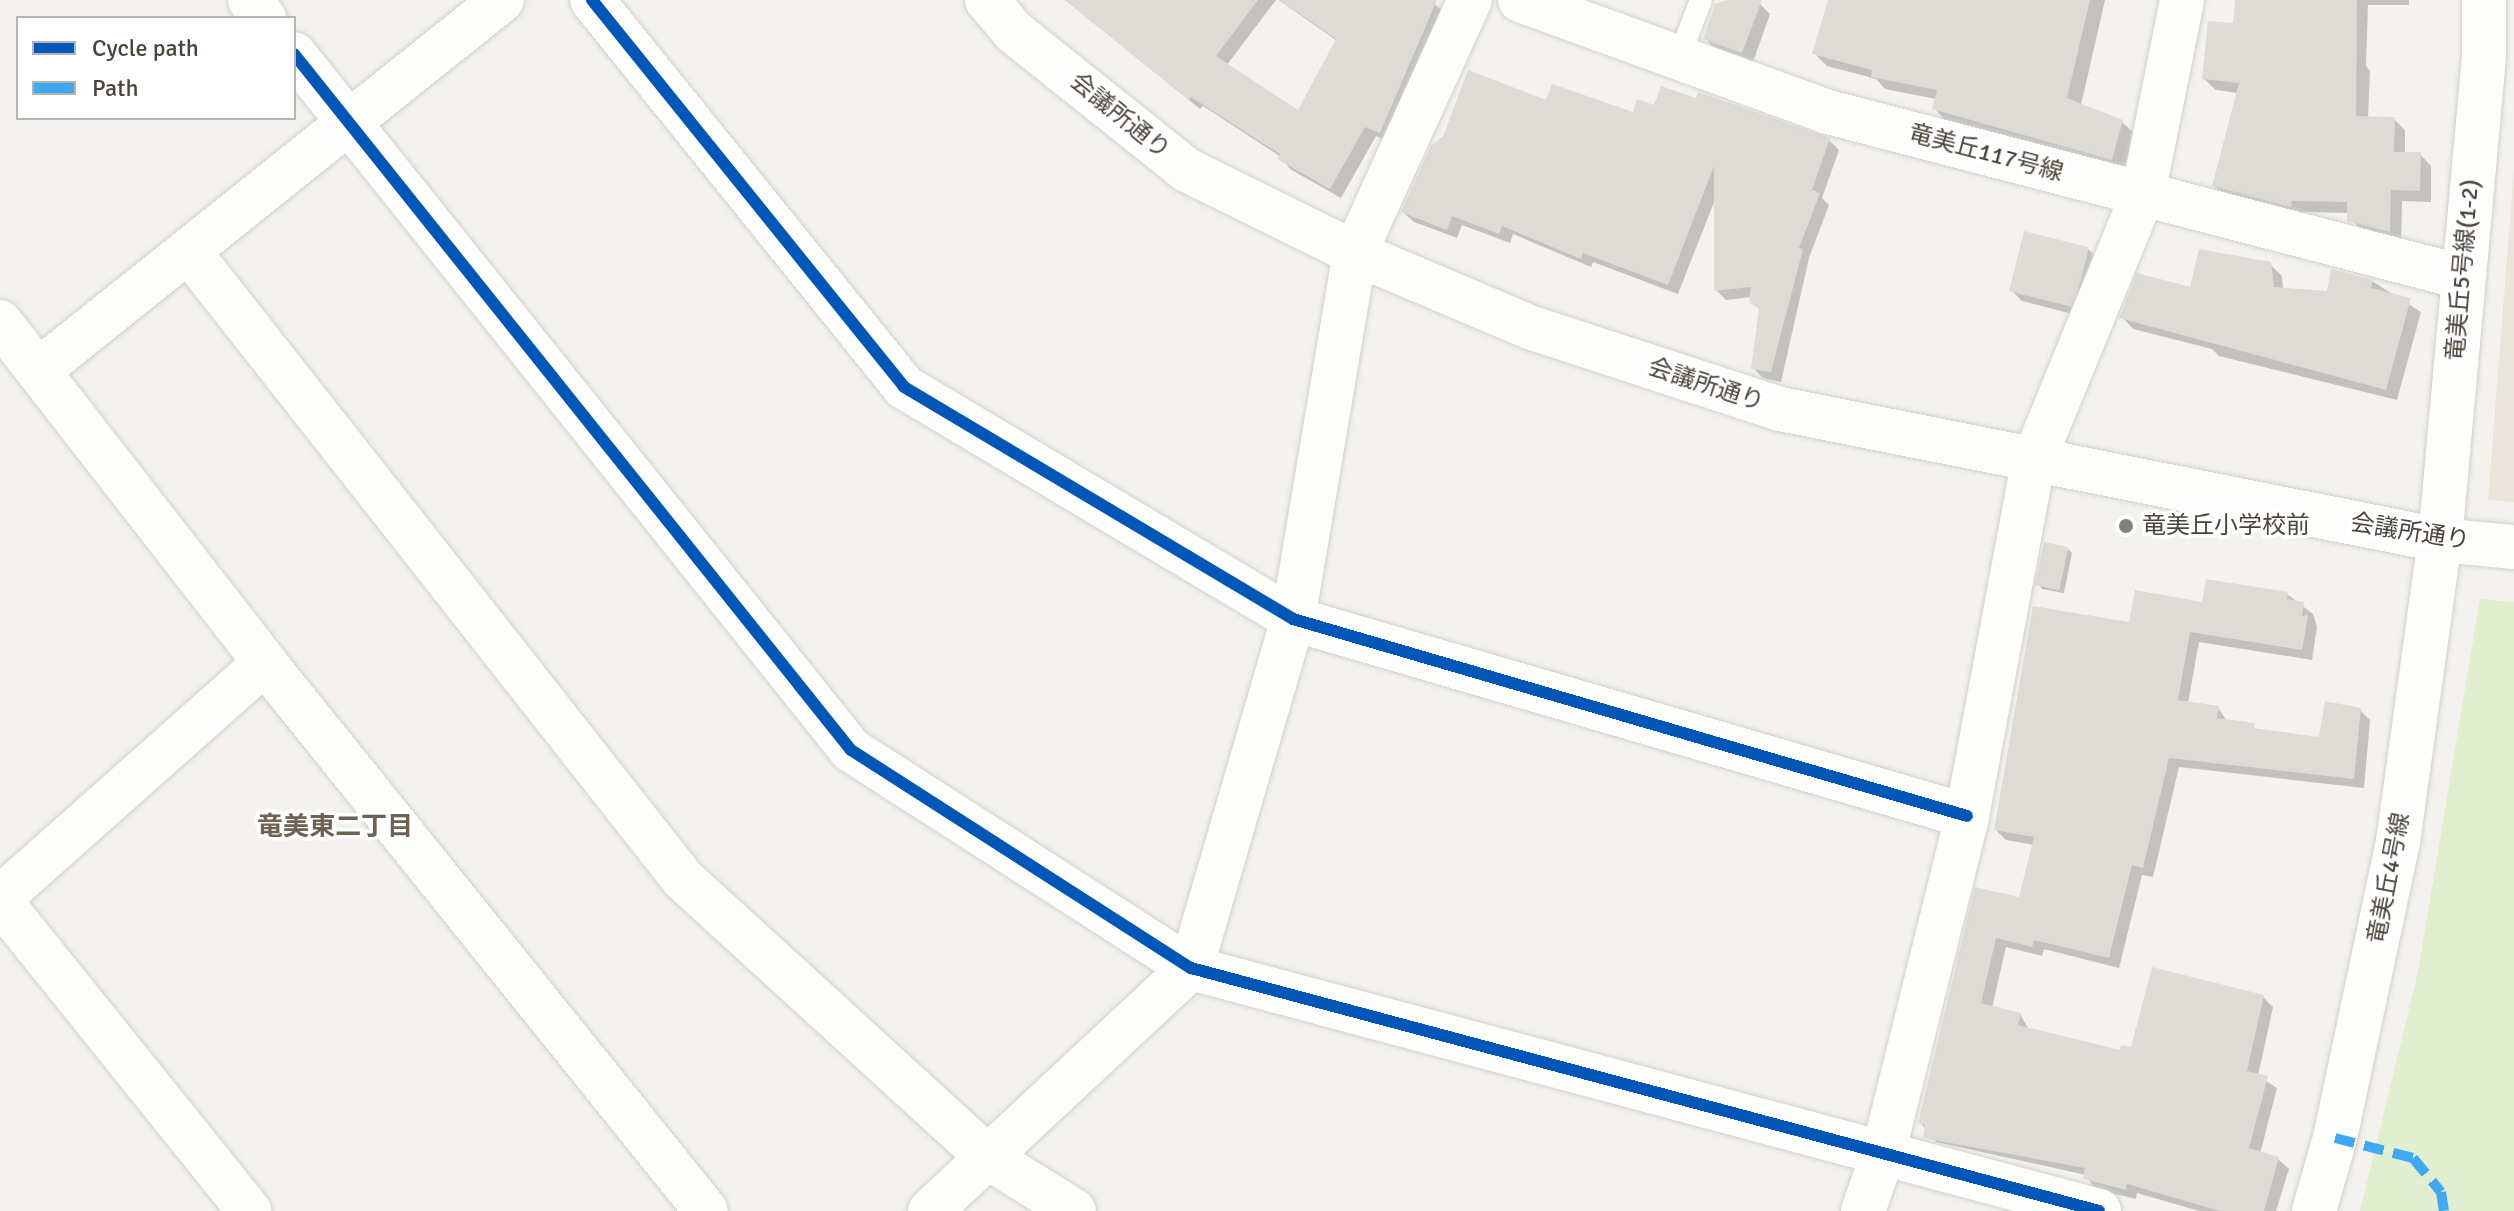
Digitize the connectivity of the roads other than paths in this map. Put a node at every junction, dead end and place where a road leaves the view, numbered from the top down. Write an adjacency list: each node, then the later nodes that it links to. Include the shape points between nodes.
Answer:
1 (250, 0): 10 (street)
2 (502, 0): 13 (street)
3 (592, 0): 23 (street, via 904,387)
4 (987, 0): 16 (street, 会議所通り, via 1014,32 1187,170)
5 (1470, 0): 16 (street)
6 (1520, 0): 12 (street, 竜美丘117号線)
7 (1701, 0): 12 (lane)
8 (2182, 0): 14 (street)
9 (2484, 0): 17 (street, 竜美丘5号線(1-2))
10 (262, 16)
11 (296, 56): 13 (street)
12 (1679, 57): 14 (street, 竜美丘117号線, via 1828,112)
13 (349, 122): 15 (street); 27 (street, via 851,750)
14 (2143, 194): 17 (street, 竜美丘117号線); 20 (street)
15 (190, 253): 19 (street); 29 (street, via 683,879)
16 (1355, 253): 20 (street, 会議所通り, via 1532,328 1780,409); 23 (street)
17 (2462, 277): 21 (street, 竜美丘5号線(1-2))
18 (0, 322): 19 (street)
19 (39, 370): 24 (street)
20 (2033, 462): 21 (street, 会議所通り); 25 (street)
21 (2440, 540): 22 (street, 会議所通り); 36 (street, 竜美丘4号線, via 2398,842 2335,1138)
22 (2514, 547)
23 (1293, 619): 25 (street); 27 (street)
24 (265, 663): 26 (street); 31 (street)
25 (1967, 816): 28 (street)
26 (0, 899): 30 (street)
27 (1191, 968): 28 (street); 29 (street)
28 (1883, 1154): 34 (street); 35 (street)
29 (989, 1158): 32 (street); 33 (street)
30 (249, 1211)
31 (706, 1211)
32 (930, 1211)
33 (1074, 1211)
34 (1863, 1211)
35 (2099, 1211)
36 (2314, 1211)

